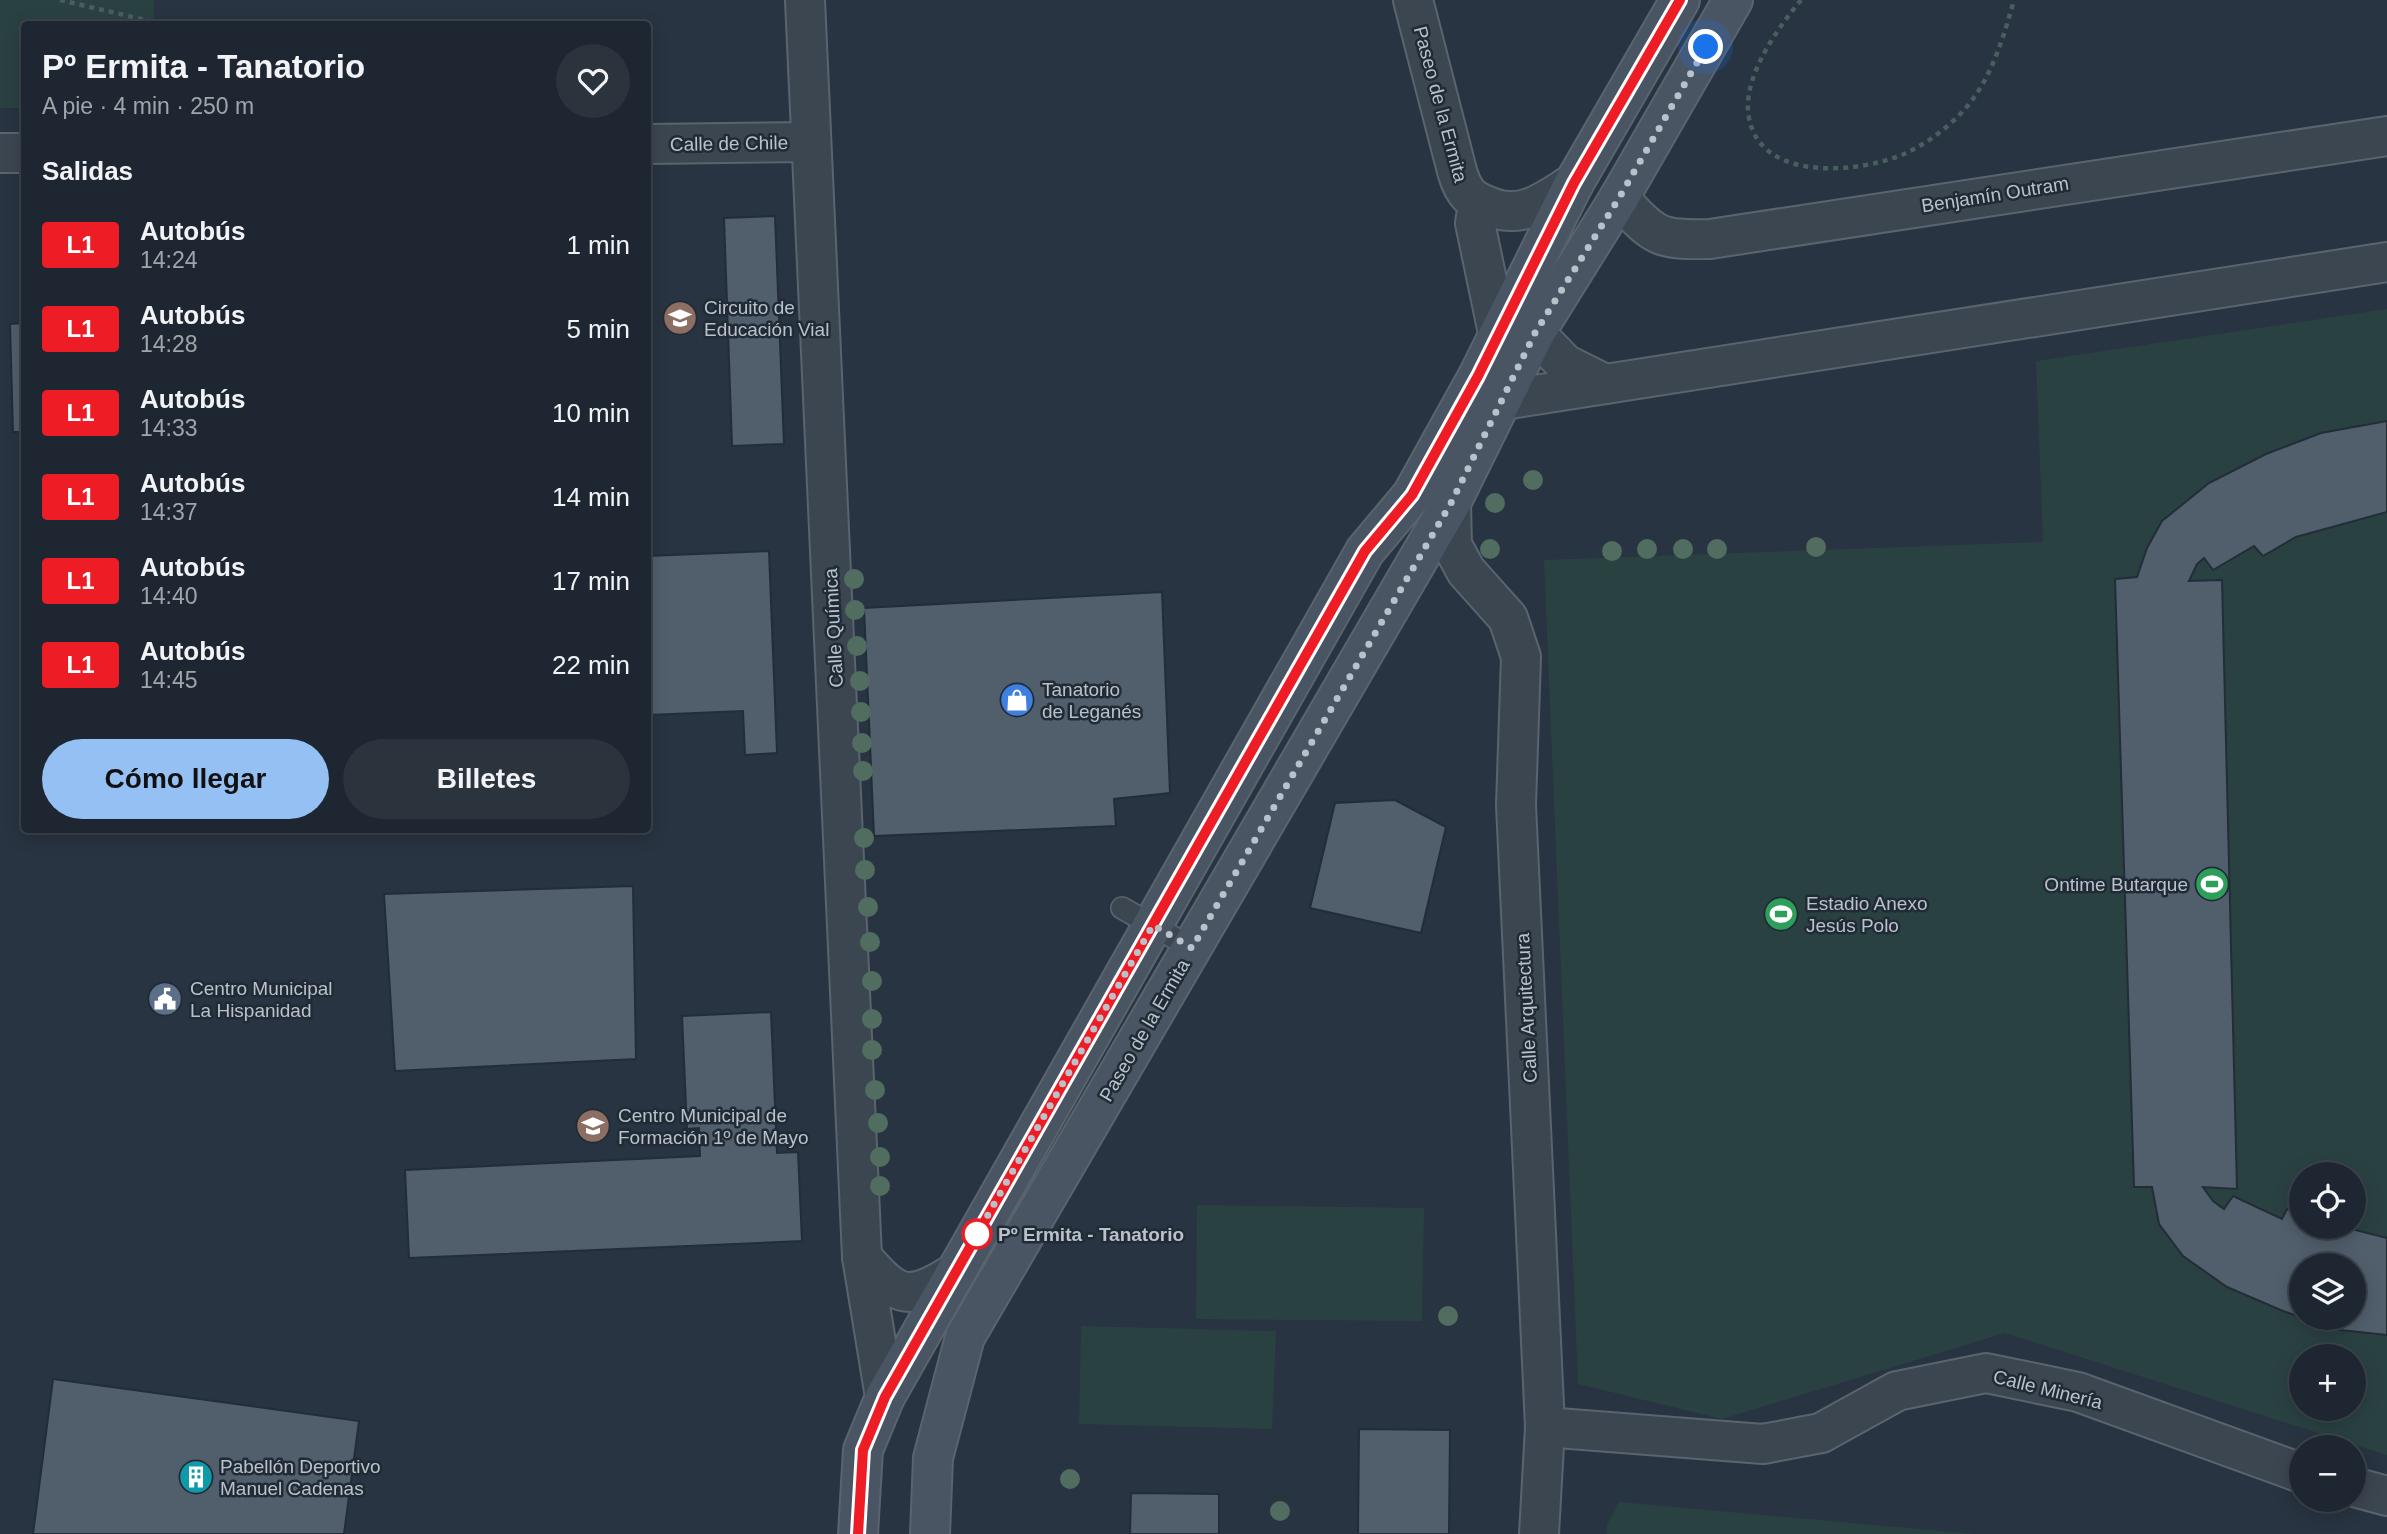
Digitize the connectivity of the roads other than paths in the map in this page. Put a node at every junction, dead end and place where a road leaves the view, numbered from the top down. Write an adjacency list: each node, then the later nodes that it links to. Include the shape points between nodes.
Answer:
1 (805, 0): 6 (street, Calle Química)
2 (1413, 0): 12 (street, Paseo de la Ermita, via 1460,180)
3 (1680, 0): 10 (main road)
4 (1733, 0): 11 (main road, Paseo de la Ermita)
5 (2387, 136): 11 (street, Benjamín Outram, via 1710,239 1668,240)
6 (811, 142): 7 (street, Calle de Chile); 21 (street, Calle Química)
7 (651, 144)
8 (0, 153): 9 (street)
9 (21, 153)
10 (1574, 183): 12 (street, Paseo de la Ermita, via 1520,212 1505,213); 14 (main road)
11 (1619, 198): 15 (main road, Paseo de la Ermita)
12 (1478, 204): 15 (street, Paseo de la Ermita, via 1475,223)
13 (2387, 262): 16 (street)
14 (1527, 275): 15 (street)
15 (1516, 333): 16 (street); 17 (main road, Paseo de la Ermita); 19 (main road, Paseo de la Ermita, via 1412,495 1365,551)
16 (1605, 384): 17 (street)
17 (1503, 400): 18 (main road, Paseo de la Ermita)
18 (1451, 503): 20 (main road, Paseo de la Ermita); 24 (street, Calle Arquitectura, via 1452,545 1466,571 1508,618 1521,657 1517,805)
19 (1138, 917): 20 (lane); 22 (main road, Paseo de la Ermita)
20 (1192, 948): 29 (main road, Paseo de la Ermita, via 965,1337 933,1458)
21 (862, 1256): 22 (street, via 890,1288 916,1292); 23 (street, Calle Química)
22 (953, 1274): 23 (main road, Paseo de la Ermita)
23 (885, 1397): 28 (main road, Paseo de la Ermita, via 863,1450)
24 (1545, 1427): 25 (street, Calle Minería, via 1763,1444 1821,1433 1897,1391 1986,1373 2078,1392); 30 (street, Calle Arquitectura)
25 (2289, 1469)
26 (2366, 1490): 27 (street)
27 (2387, 1496)
28 (858, 1534)
29 (930, 1534)
30 (1539, 1534)

